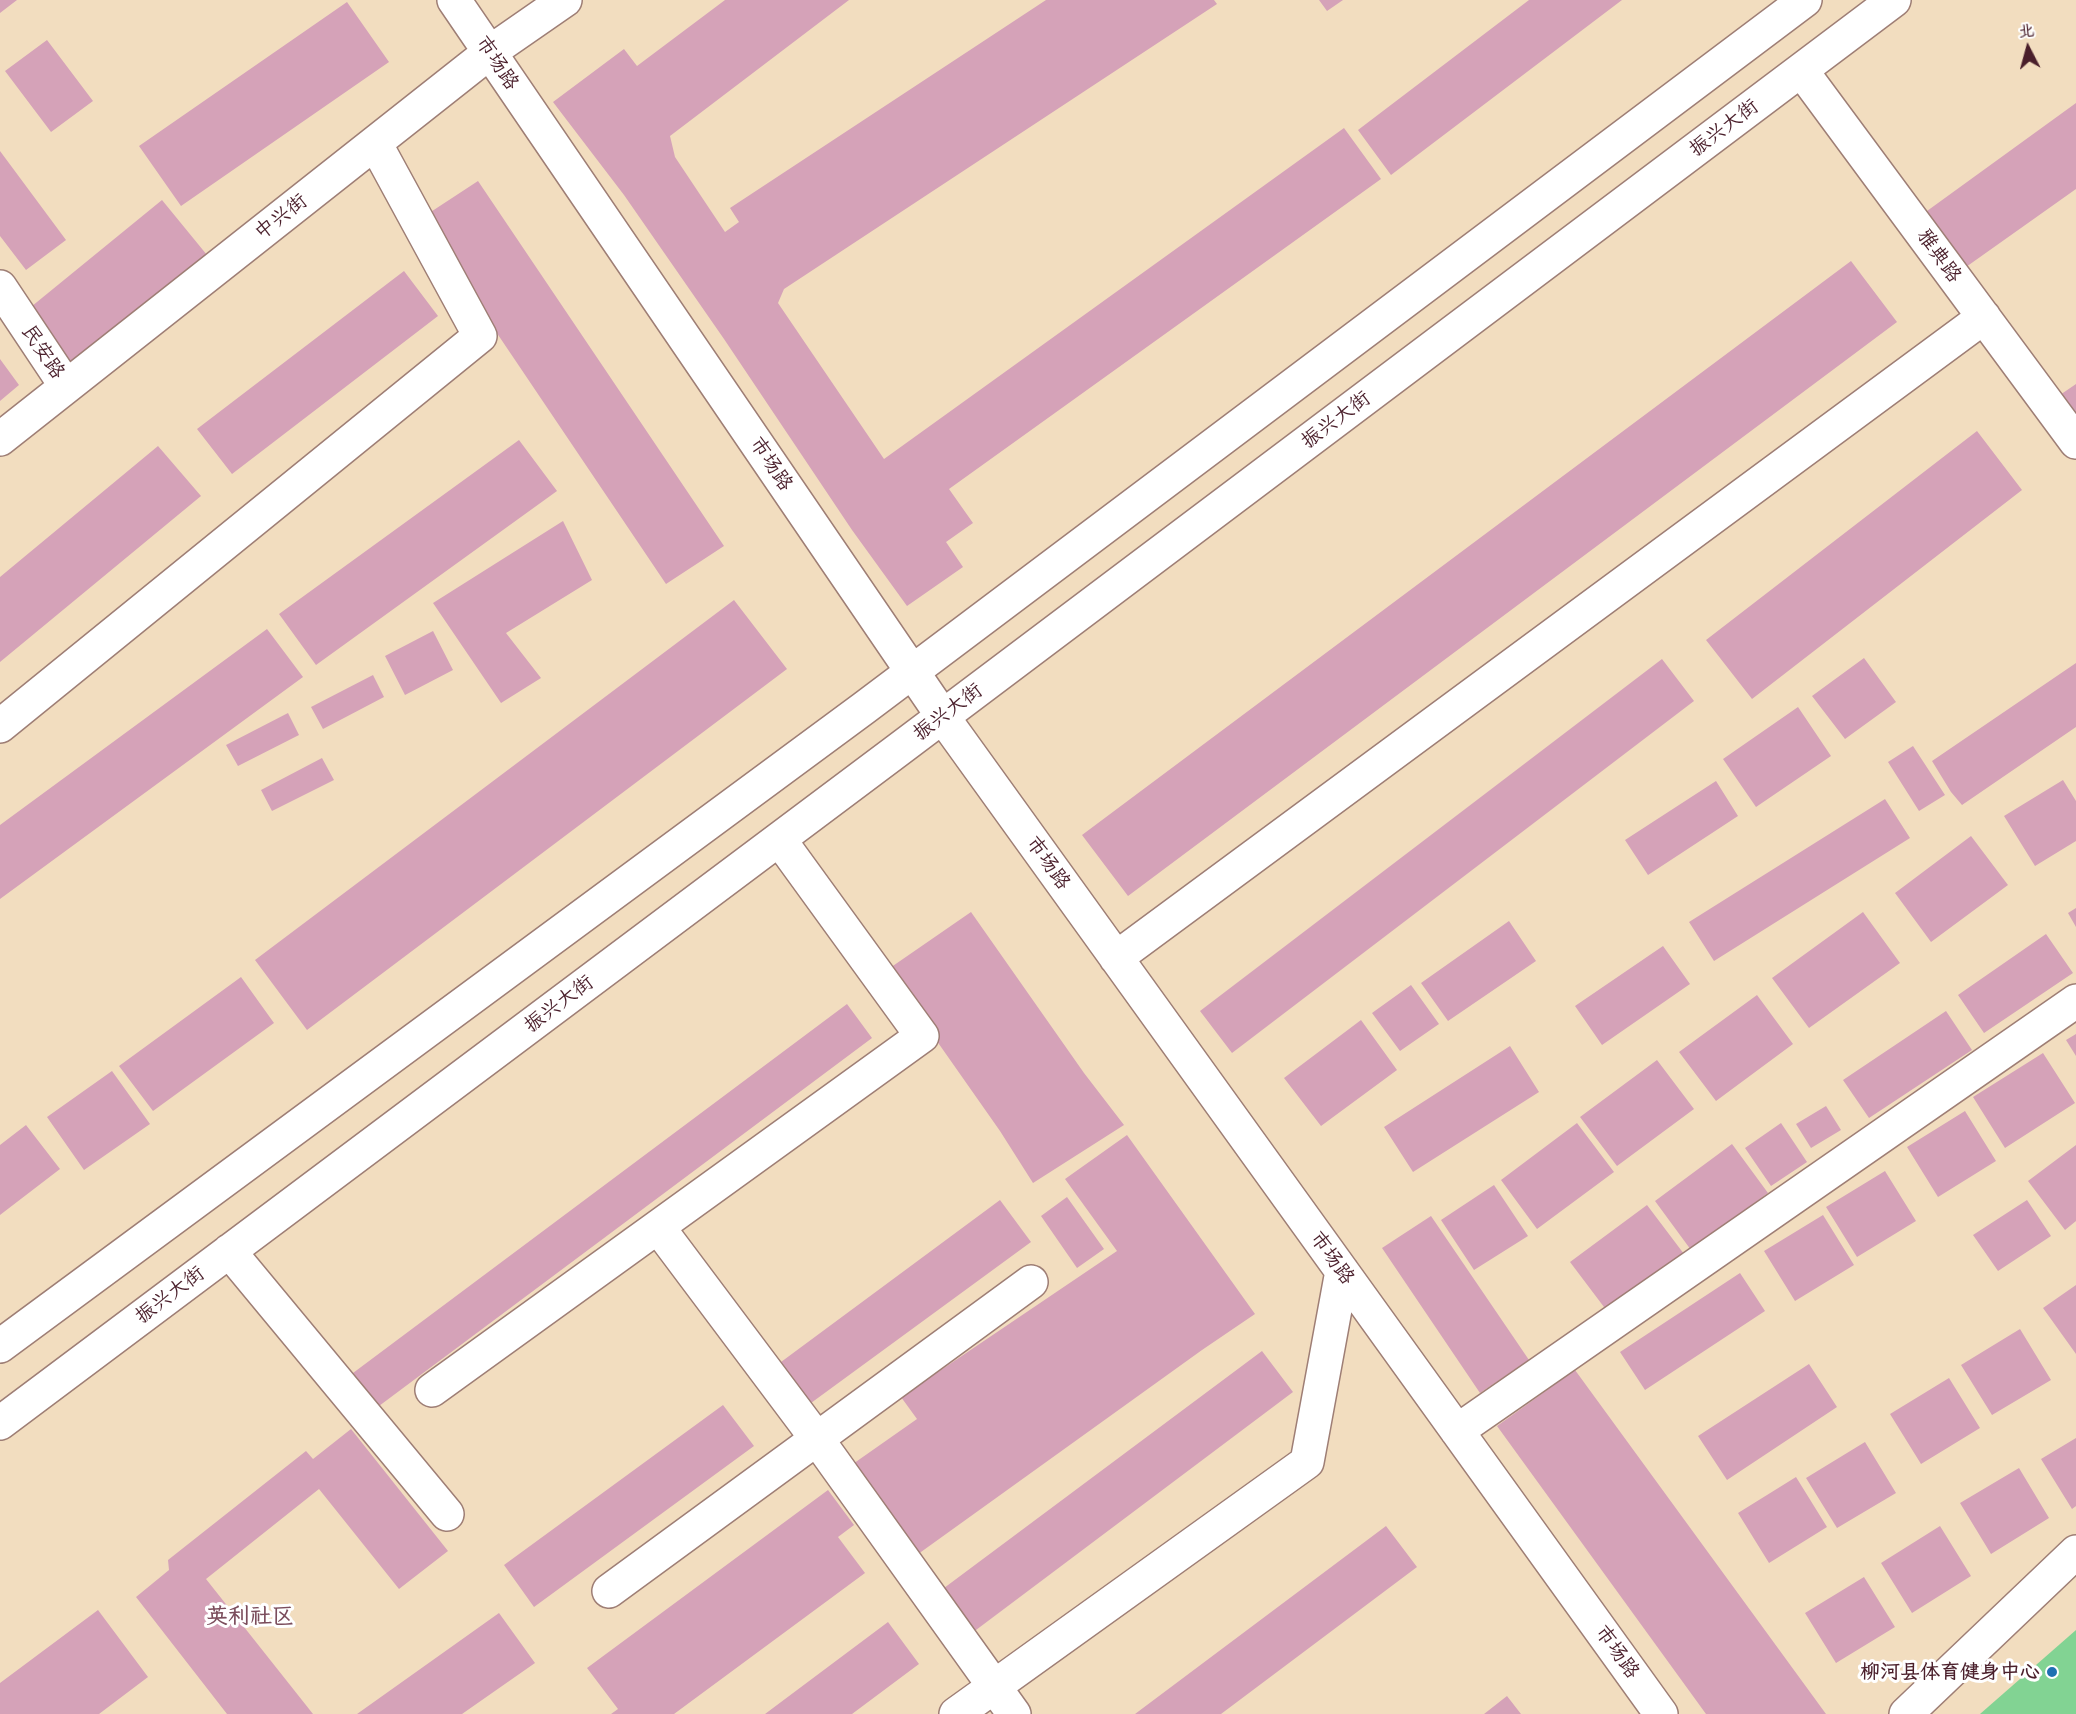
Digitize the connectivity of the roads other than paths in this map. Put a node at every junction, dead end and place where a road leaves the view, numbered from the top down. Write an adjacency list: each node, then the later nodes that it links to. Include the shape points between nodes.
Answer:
1 (454, 0): 5 (street, 市场路)
2 (565, 0): 5 (street, 中兴街)
3 (1805, 0): 13 (street)
4 (1894, 0): 6 (street, 振兴大街)
5 (490, 52): 7 (street, 中兴街); 13 (street, 市场路)
6 (1801, 69): 9 (street, 雅典路); 14 (street, 振兴大街)
7 (375, 143): 10 (street, 中兴街); 15 (street, via 480,336)
8 (0, 287): 10 (street, 民安路)
9 (1984, 317): 12 (street, 雅典路); 17 (street)
10 (66, 386): 11 (street, 中兴街)
11 (0, 439)
12 (2076, 442)
13 (912, 671): 14 (street, 市场路); 23 (street)
14 (942, 716): 16 (street, 振兴大街); 17 (street, 市场路)
15 (0, 726)
16 (778, 839): 19 (street, via 922,1036); 20 (street, 振兴大街)
17 (1116, 958): 21 (street, 市场路)
18 (2076, 1001): 26 (street)
19 (658, 1227): 24 (street); 27 (street)
20 (229, 1251): 25 (street, 振兴大街); 28 (street)
21 (1342, 1271): 26 (street, 市场路); 31 (street, via 1307,1462)
22 (1031, 1282): 27 (street)
23 (0, 1346)
24 (432, 1390)
25 (0, 1423)
26 (1457, 1431): 34 (street, 市场路)
27 (817, 1439): 30 (street); 31 (street)
28 (447, 1514)
29 (2076, 1552): 35 (street)
30 (609, 1591)
31 (994, 1687): 32 (street); 33 (street)
32 (956, 1714)
33 (1014, 1714)
34 (1661, 1714)
35 (1906, 1714)

